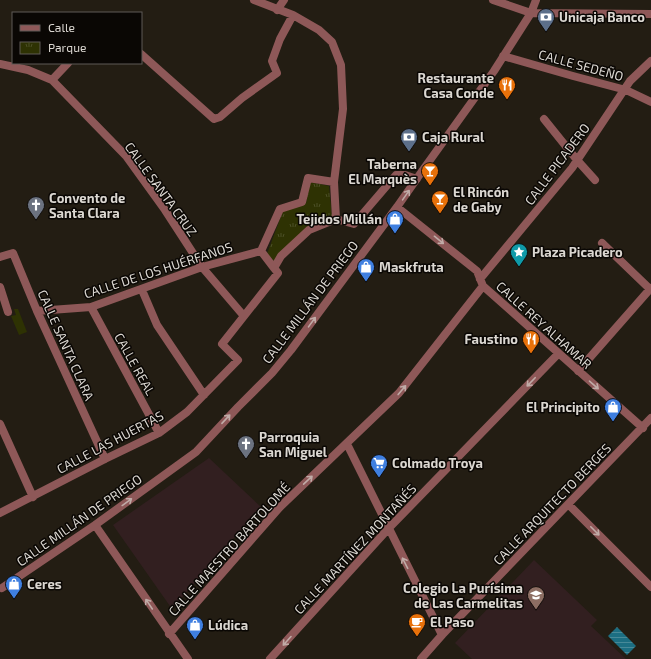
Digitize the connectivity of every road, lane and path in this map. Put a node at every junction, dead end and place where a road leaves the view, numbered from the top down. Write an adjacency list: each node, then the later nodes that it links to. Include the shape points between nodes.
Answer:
1 (254, 0): 5 (street)
2 (284, 0): 5 (street)
3 (493, 0): 6 (street)
4 (536, 0): 6 (street, CALLE MILLÁN DE PRIEGO)
5 (277, 10): 8 (street)
6 (531, 13): 7 (street); 10 (street, CALLE MILLÁN DE PRIEGO)
7 (651, 14)
8 (293, 15): 9 (street, via 272,61 277,73 214,119); 21 (street, via 319,30 332,42 341,65 343,109)
9 (142, 55)
10 (503, 56): 15 (street, CALLE SEDEÑO); 19 (street, CALLE MILLÁN DE PRIEGO)
11 (651, 61): 15 (street, CALLE PICADERO, via 630,81)
12 (0, 64): 14 (street, CALLE SANTA CRUZ, via 28,70)
13 (67, 64): 14 (street)
14 (52, 80): 27 (street, CALLE SANTA CRUZ, via 126,156)
15 (626, 90): 16 (street, CALLE SEDEÑO); 18 (street, CALLE PICADERO)
16 (651, 102)
17 (544, 119): 18 (street)
18 (577, 160): 20 (street); 29 (street, CALLE PICADERO)
19 (417, 179): 22 (street, CALLE MILLÁN DE PRIEGO, one-way to 19); 23 (street, via 396,175 354,224)
20 (595, 180)
21 (334, 182): 23 (street); 25 (street, via 308,178 302,202 280,209)
22 (397, 207): 29 (street, CALLE REY ALHAMAR, one-way to 29, via 478,271); 49 (street, CALLE MILLÁN DE PRIEGO, one-way to 22, via 196,452 272,373)
23 (336, 219): 28 (street, via 309,230 281,256)
24 (602, 243): 31 (street)
25 (261, 251): 27 (street, CALLE DE LOS HUÉRFANOS); 28 (street)
26 (0, 257): 34 (street, CALLE SANTA CLARA, via 13,253)
27 (202, 267): 32 (street, CALLE DE LOS HUÉRFANOS); 36 (street, CALLE SANTA CRUZ)
28 (274, 268): 36 (street, CALLE LAS HUERTAS, via 278,273)
29 (482, 283): 37 (street, CALLE REY ALHAMAR); 44 (street, CALLE MAESTRO BARTOLOMÉ, one-way to 29, via 399,393)
30 (0, 287): 35 (street)
31 (651, 289): 38 (street)
32 (142, 290): 33 (street, CALLE DE LOS HUÉRFANOS); 39 (street, via 157,325)
33 (91, 307): 34 (street, CALLE DE LOS HUÉRFANOS); 43 (street, CALLE REAL)
34 (37, 311): 45 (street, CALLE SANTA CLARA)
35 (8, 312)
36 (243, 315): 39 (street, CALLE LAS HUERTAS, via 222,344 238,360)
37 (558, 354): 38 (street, CALLE REY ALHAMAR); 50 (street, CALLE MARTÍNEZ MONTAÑÉS, one-way to 50)
38 (578, 371): 42 (street, CALLE REY ALHAMAR, one-way to 42)
39 (204, 395): 43 (street, CALLE LAS HUERTAS, via 187,412)
40 (651, 418): 42 (street, CALLE ARQUITECTO BERGES)
41 (0, 424): 46 (street)
42 (643, 428): 47 (street, CALLE ARQUITECTO BERGES)
43 (159, 433): 45 (street, CALLE LAS HUERTAS)
44 (347, 444): 50 (street); 53 (street, CALLE MAESTRO BARTOLOMÉ, one-way to 44, via 279,508)
45 (105, 459): 46 (street, CALLE LAS HUERTAS)
46 (33, 497): 48 (street, CALLE LAS HUERTAS)
47 (568, 504): 51 (street, one-way to 51); 54 (street, CALLE ARQUITECTO BERGES)
48 (0, 513)
49 (95, 525): 52 (street, CALLE MILLÁN DE PRIEGO); 53 (street, one-way to 49)
50 (388, 529): 54 (street, one-way to 50); 56 (street, CALLE MARTÍNEZ MONTAÑÉS, one-way to 56)
51 (651, 587)
52 (0, 588)
53 (169, 634): 55 (street)
54 (442, 635): 57 (street, CALLE ARQUITECTO BERGES)
55 (188, 659)
56 (270, 659)
57 (421, 659)

